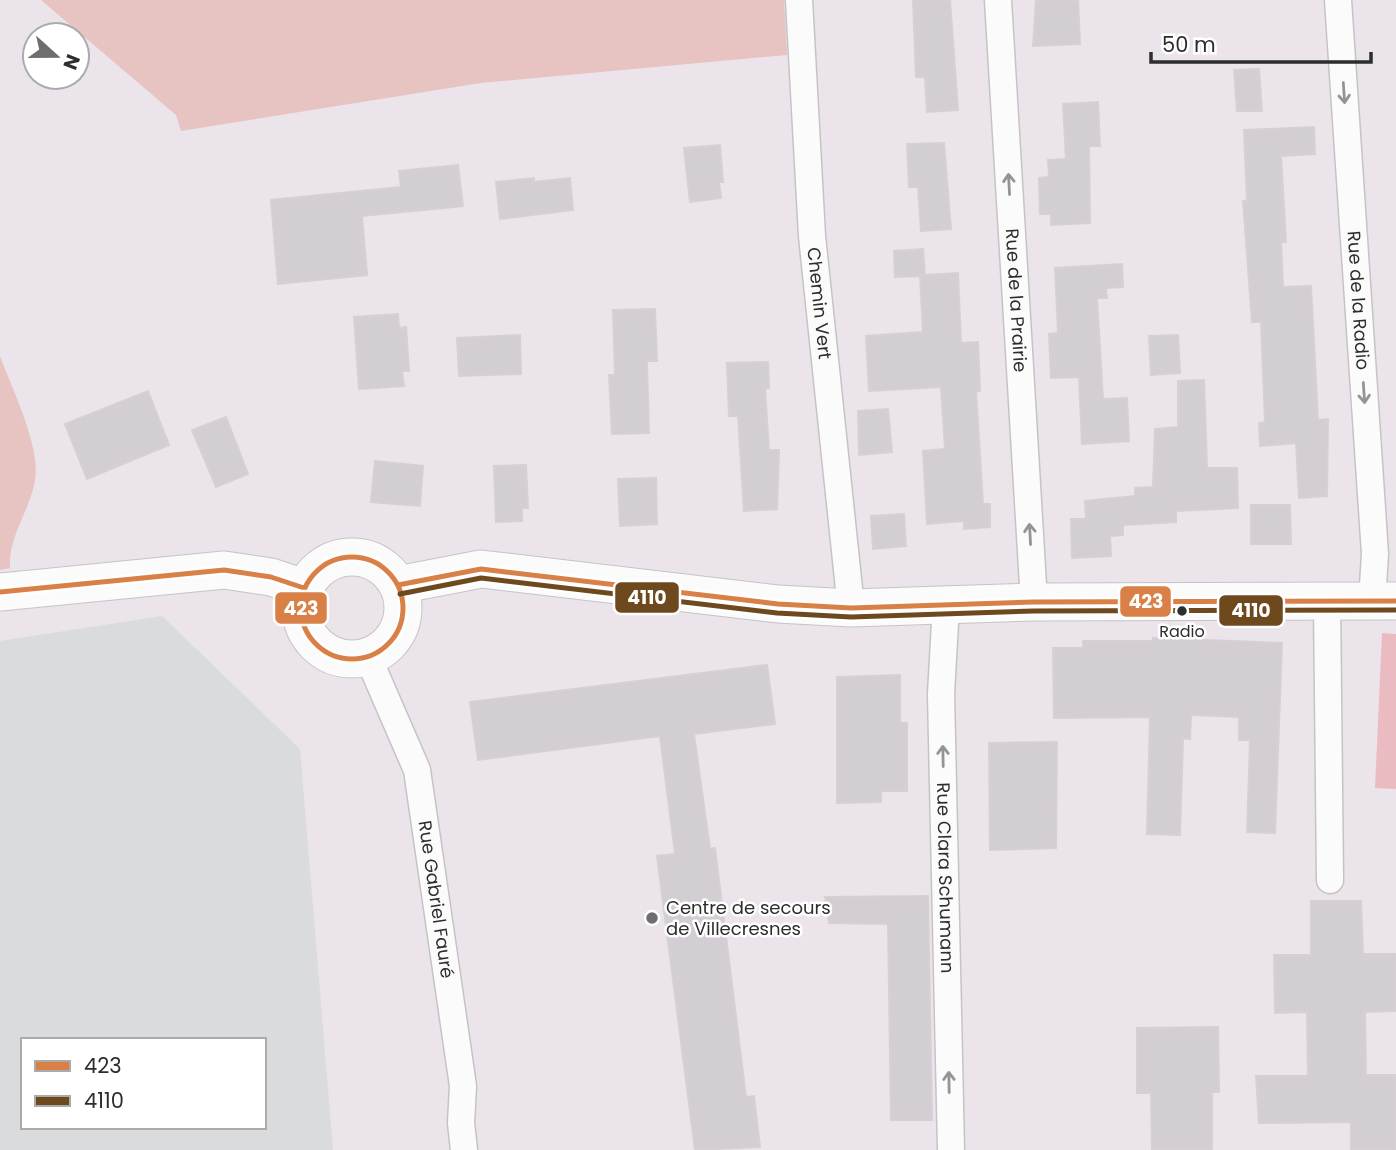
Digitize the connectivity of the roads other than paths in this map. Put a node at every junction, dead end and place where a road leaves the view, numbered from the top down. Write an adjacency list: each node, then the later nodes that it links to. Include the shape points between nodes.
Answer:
1 (799, 0): 11 (street, Chemin Vert, via 812,236)
2 (998, 0): 9 (street, Rue de la Prairie, one-way to 2)
3 (1338, 0): 8 (street, Rue de la Radio, one-way to 8, via 1375,554)
4 (398, 585): 5 (street, via 378,564 350,557 322,566); 11 (street, via 481,569 778,604); 12 (street, via 403,614 399,628 386,645)
5 (304, 588): 6 (street, via 224,570); 12 (street, via 301,617 314,643 339,658)
6 (0, 592)
7 (1327, 601): 8 (street); 9 (street); 13 (street)
8 (1384, 601)
9 (1034, 602): 10 (street)
10 (946, 605): 11 (street); 15 (street, Rue Clara Schumann, one-way to 10, via 941,694)
11 (851, 608)
12 (368, 657): 14 (street, Rue Gabriel Fauré, via 417,770 463,1086)
13 (1330, 880)
14 (464, 1150)
15 (951, 1150)

